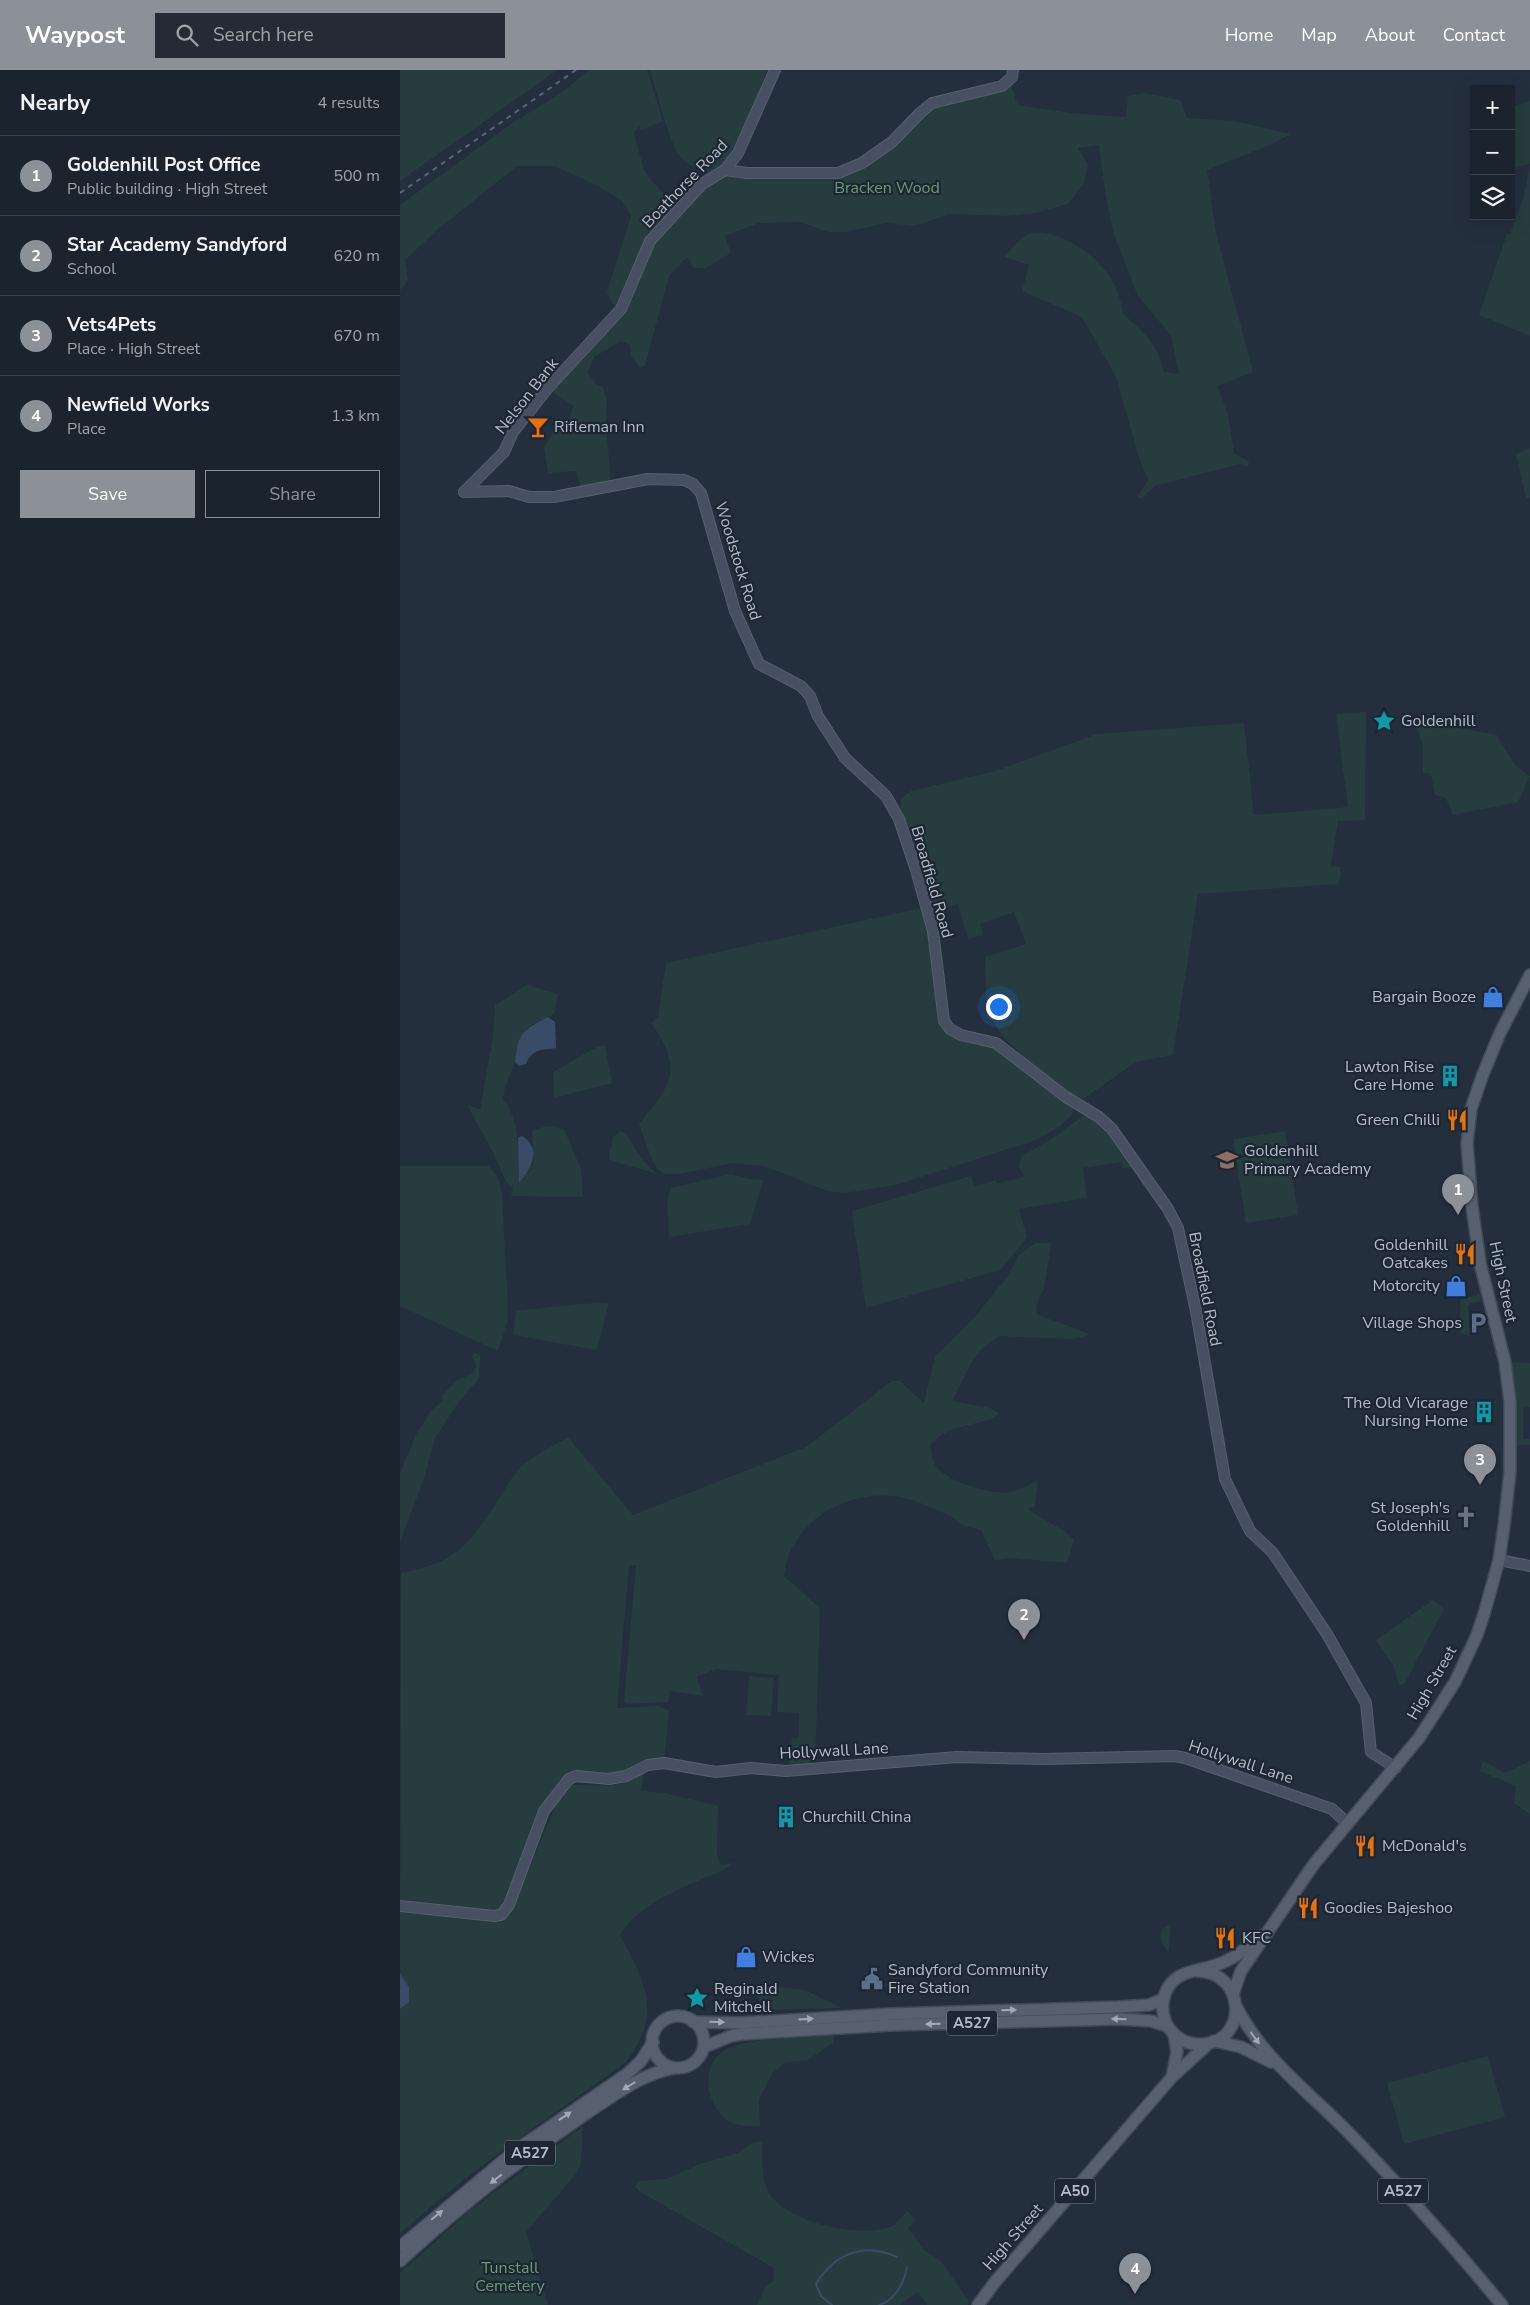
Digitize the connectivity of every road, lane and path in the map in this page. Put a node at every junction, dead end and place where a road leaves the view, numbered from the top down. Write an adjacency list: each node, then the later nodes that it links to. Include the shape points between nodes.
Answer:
1 (775, 70): 3 (street, Boathorse Road, via 738,153)
2 (1013, 70): 3 (street, via 1012,76 1002,86 932,103 892,142 862,163 838,172 746,173)
3 (725, 170): 4 (street, Boathorse Road, via 702,184 650,241 626,299)
4 (613, 318): 5 (street, Nelson Bank, via 547,389 513,432 504,452)
5 (464, 492): 6 (street, Woodstock Road, via 509,491 529,497 554,497 648,479 684,480 693,484 701,493 735,611 759,664 801,686 845,758 886,796)
6 (899, 819): 10 (street, Broadfield Road, via 932,931 944,1021 961,1035 996,1042 1066,1097 1099,1117 1112,1129 1172,1216 1178,1228 1196,1311 1224,1479 1250,1531 1273,1553 1327,1634 1366,1703 1371,1752)
7 (1530, 976): 8 (main road, High Street / A50, via 1500,1033 1477,1091 1467,1143 1480,1263 1505,1362 1510,1402 1510,1472)
8 (1499, 1560): 9 (street); 10 (main road, High Street / A50, via 1477,1635 1455,1682)
9 (1530, 1566)
10 (1396, 1768): 11 (main road, A50)
11 (1348, 1823): 12 (street, Hollywall Lane, via 1332,1809 1175,1756 957,1757 786,1771 751,1768 716,1772 664,1763 648,1765 626,1776 609,1779 576,1776 569,1779 544,1812 509,1905 501,1915); 13 (main road, A50, via 1314,1864)
12 (400, 1906)
13 (1270, 1928): 14 (main road, via 1244,1951); 15 (main road, A50, via 1241,1971)
14 (1197, 1971): 15 (main road, via 1210,1972 1221,1978); 16 (main road, via 1180,1976 1170,1985)
15 (1234, 1994): 17 (main road, A50)
16 (1163, 2000): 18 (main road, A527, one-way to 16, via 740,2023 890,2014 1116,2007 1149,2005); 19 (main road, A50, via 1163,2014)
17 (1236, 2006): 21 (main road, A50, via 1228,2031); 23 (main road, A527, one-way to 23, via 1258,2042)
18 (693, 2022): 20 (main road, via 680,2017 666,2020 656,2030); 22 (main road, via 702,2033)
19 (1170, 2030): 21 (main road, via 1188,2043); 22 (main road, A527, one-way to 22, via 1151,2022 1120,2018 891,2025 742,2034); 25 (main road, High Street / A50, via 1177,2052)
20 (653, 2042): 24 (main road, via 657,2057); 26 (main road, A527, one-way to 20, via 516,2150 627,2074 641,2061)
21 (1211, 2042): 23 (main road, A527, via 1242,2047); 25 (main road, High Street / A50)
22 (704, 2047): 24 (main road, via 694,2063)
23 (1279, 2066): 29 (main road, A527, via 1386,2171)
24 (674, 2068): 27 (main road, A527, one-way to 27, via 650,2074 629,2085 523,2158)
25 (1172, 2077): 28 (main road, High Street / A50)
26 (400, 2247)
27 (400, 2262)
28 (978, 2305)
29 (1502, 2305)

